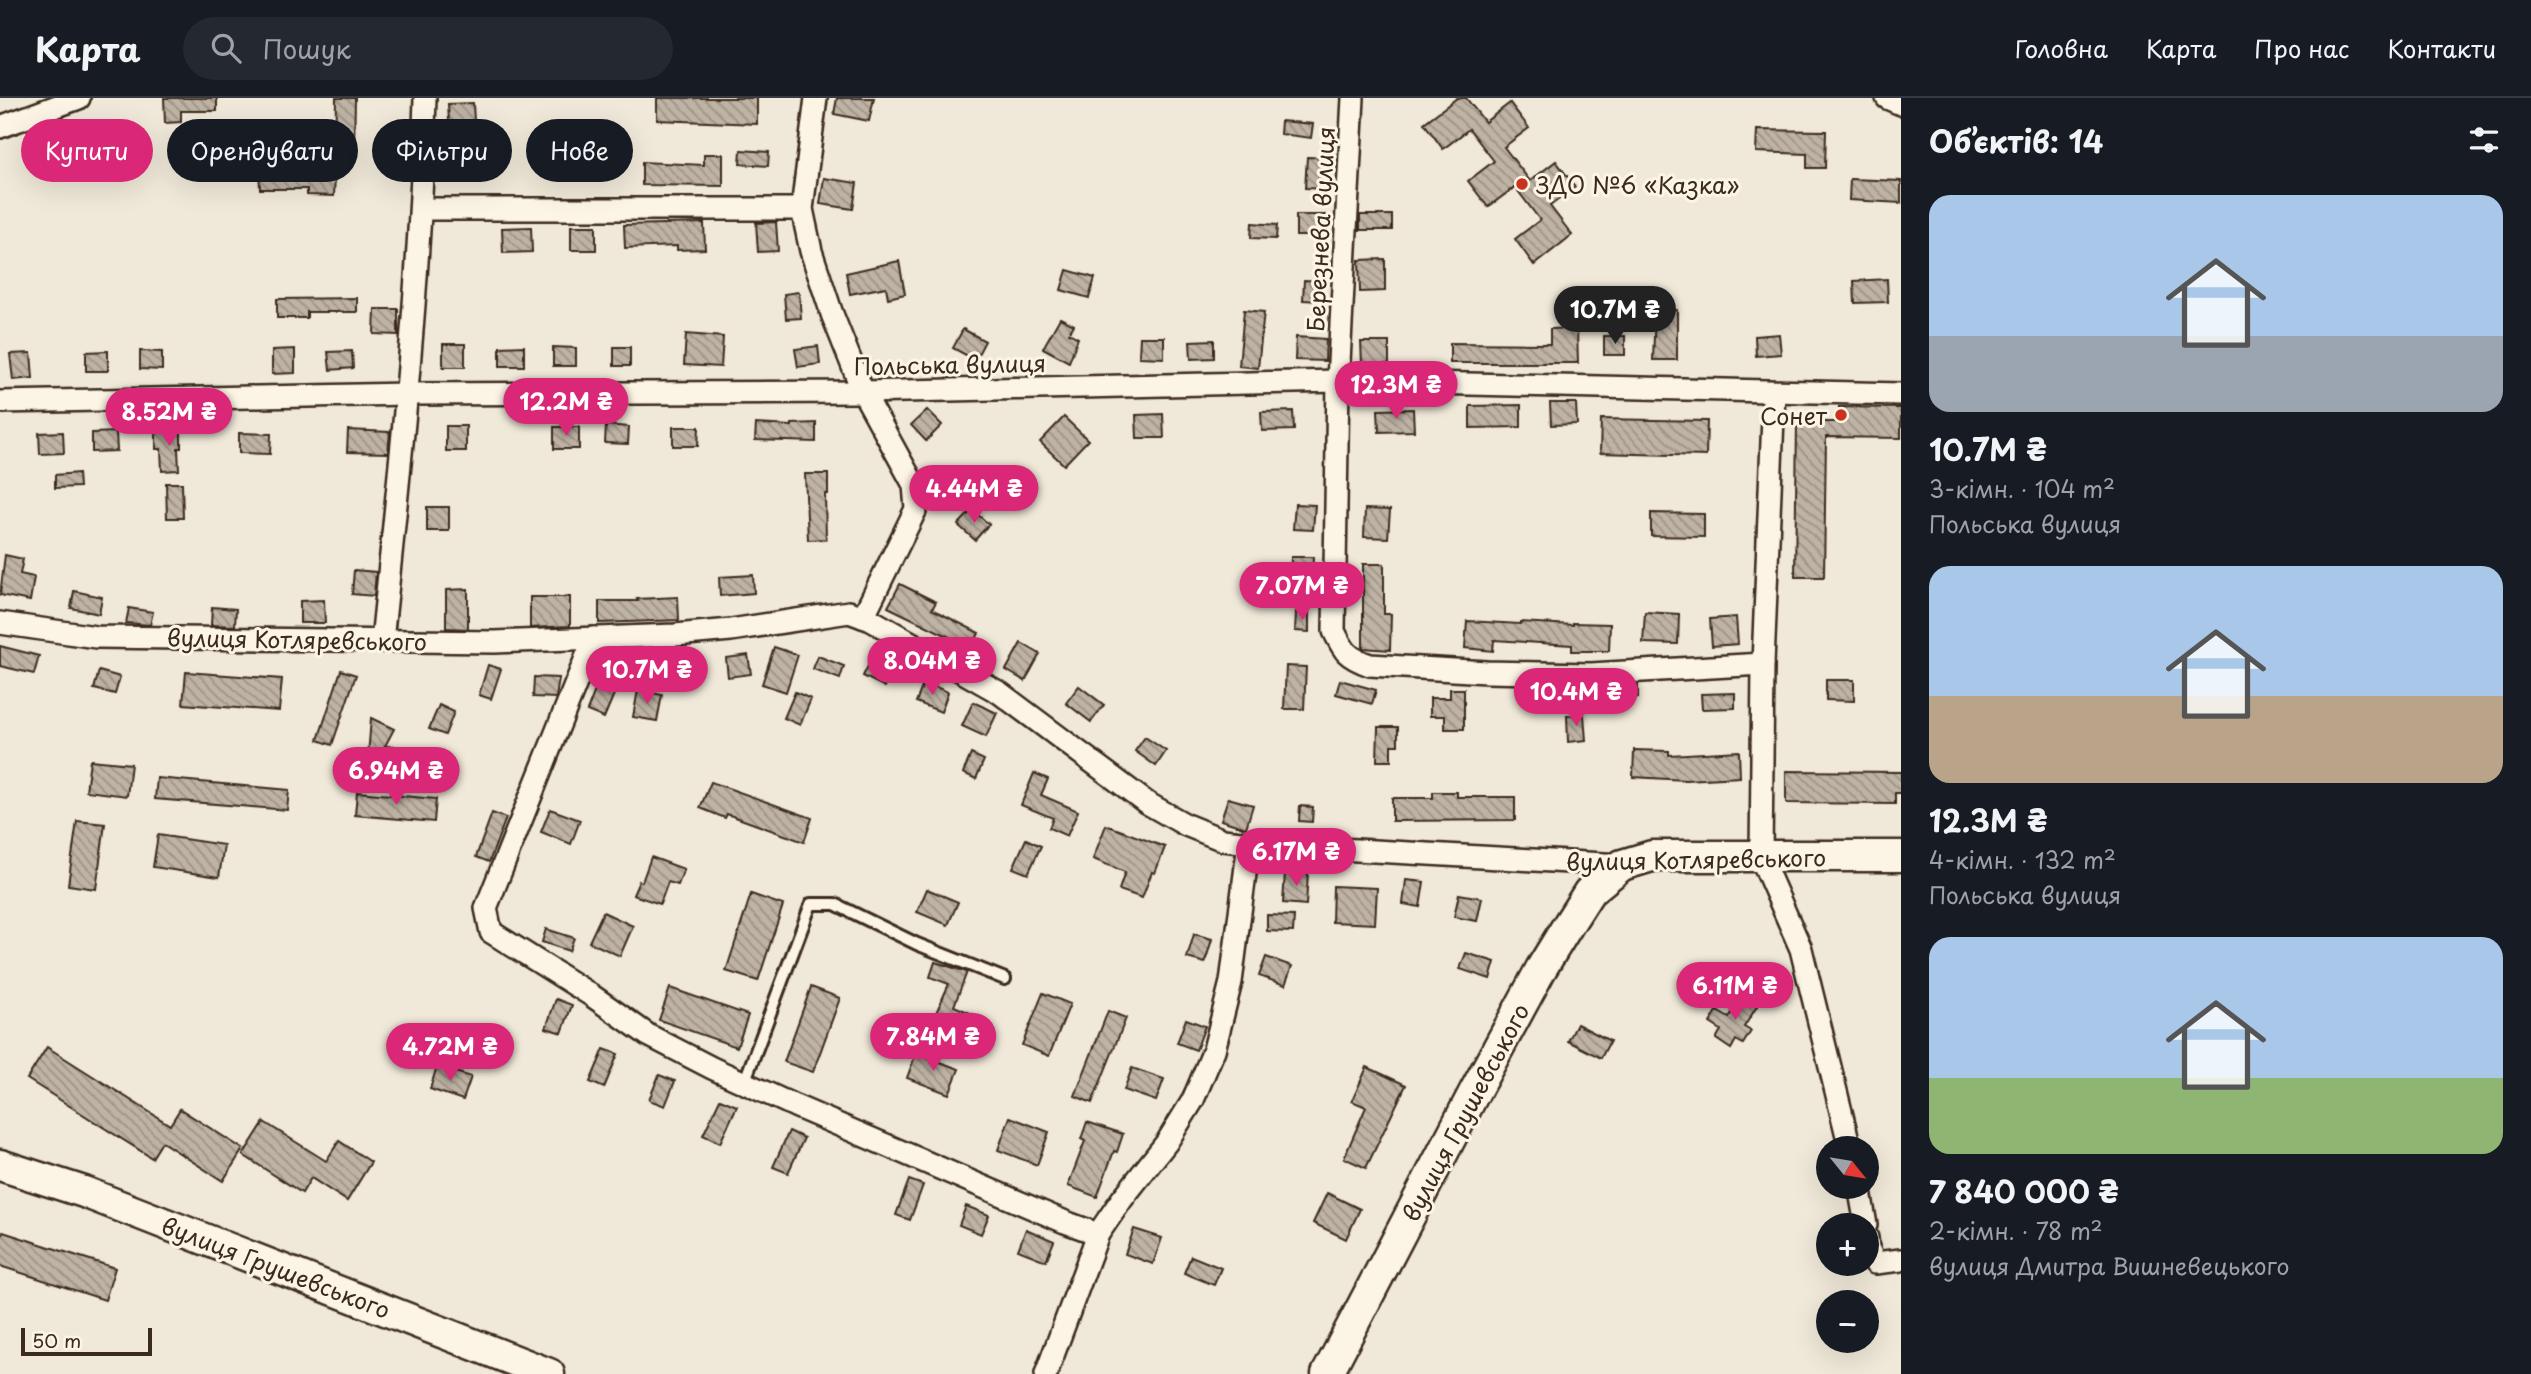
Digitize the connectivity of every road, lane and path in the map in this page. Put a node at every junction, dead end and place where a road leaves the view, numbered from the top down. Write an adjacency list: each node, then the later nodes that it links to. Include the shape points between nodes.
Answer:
1 (79, 98): 7 (street)
2 (425, 98): 8 (street)
3 (816, 98): 9 (street)
4 (1353, 98): 10 (street, Березнева вулиця)
5 (1887, 98): 6 (street)
6 (1901, 104)
7 (0, 127)
8 (422, 209): 9 (street); 13 (street)
9 (802, 209): 11 (street, via 811,251)
10 (1338, 381): 11 (street, Польська вулиця); 12 (street, Польська вулиця); 20 (street, Березнева вулиця, via 1334,632 1352,659 1370,665 1474,672 1591,674)
11 (863, 392): 13 (street, Польська вулиця); 16 (street, via 914,485 916,509)
12 (1774, 392): 14 (street, Польська вулиця); 20 (street)
13 (408, 394): 15 (street, Польська вулиця); 19 (street)
14 (1901, 394)
15 (0, 402)
16 (863, 617): 18 (street, вулиця Котляревського, via 849,612 731,631); 21 (street, вулиця Котляревського, via 1000,693 1147,803 1223,840)
17 (0, 623): 19 (street, вулиця Котляревського, via 96,636)
18 (594, 638): 19 (street, вулиця Котляревського); 26 (street, via 486,908 491,932 648,1035)
19 (382, 641)
20 (1763, 664): 23 (street)
21 (1249, 843): 24 (street, вулиця Котляревського); 29 (street, via 1231,982 1213,1050 1193,1100 1174,1131)
22 (1901, 856): 23 (main road, вулиця Котляревського)
23 (1761, 858): 24 (main road, вулиця Котляревського, via 1652,856); 27 (street, via 1801,948)
24 (1622, 865): 34 (main road, вулиця Грушевського, via 1589,892 1541,969)
25 (1005, 979): 26 (lane, via 835,904 811,904)
26 (744, 1083): 29 (street)
27 (1847, 1136)
28 (2, 1172): 32 (main road, вулиця Грушевського, via 84,1192)
29 (1098, 1234): 33 (street)
30 (1901, 1260): 31 (street)
31 (1879, 1263)
32 (549, 1374)
33 (1046, 1374)
34 (1327, 1374)

